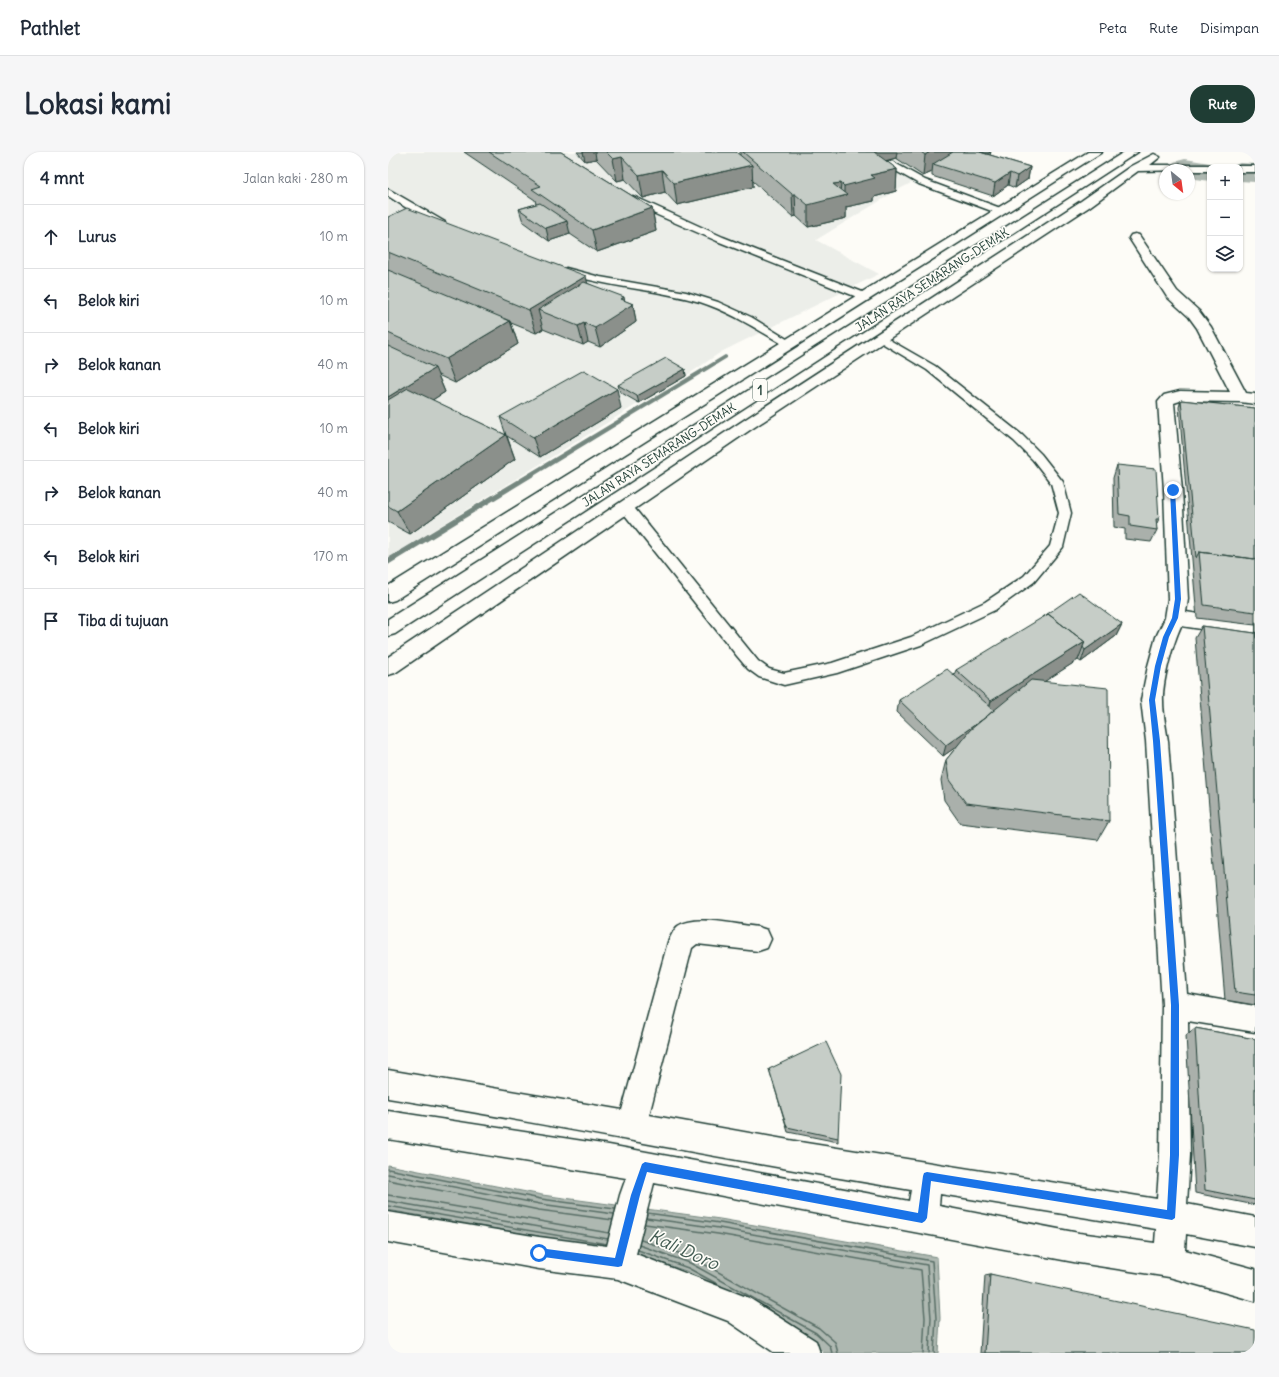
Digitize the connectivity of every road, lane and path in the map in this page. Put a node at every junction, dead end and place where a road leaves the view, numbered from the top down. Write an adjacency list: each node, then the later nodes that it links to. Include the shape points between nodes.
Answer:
1 (1096, 152): 14 (main road, JALAN RAYA SEMARANG-DEMAK / 1)
2 (1132, 152): 6 (main road, JALAN RAYA SEMARANG-DEMAK / 1)
3 (1140, 152): 4 (main road)
4 (1154, 157): 7 (main road); 9 (main road)
5 (890, 164): 18 (lane, via 922,182)
6 (1113, 164): 9 (main road); 17 (main road, JALAN RAYA SEMARANG-DEMAK / 1)
7 (1181, 164)
8 (1195, 167): 11 (main road)
9 (1138, 168): 10 (main road); 23 (main road)
10 (1159, 168)
11 (1207, 168)
12 (1243, 168): 13 (main road)
13 (1255, 168)
14 (1036, 190): 17 (main road); 18 (main road, JALAN RAYA SEMARANG-DEMAK / 1)
15 (388, 192): 19 (lane, via 427,217)
16 (623, 193): 22 (lane, via 649,208 720,239)
17 (1060, 197): 29 (main road, JALAN RAYA SEMARANG-DEMAK / 1)
18 (1000, 211): 22 (main road, JALAN RAYA SEMARANG-DEMAK / 1)
19 (447, 225)
20 (1136, 238): 25 (main road, via 1172,294 1204,327)
21 (558, 268): 24 (lane, via 586,278 704,300 734,312)
22 (866, 297): 24 (main road, JALAN RAYA SEMARANG-DEMAK / 1)
23 (881, 338): 26 (main road); 26 (lane, via 931,368 1018,438 1057,482 1065,513 1056,547 1029,579 990,606 916,641 832,669 784,679 764,673 753,665)
24 (790, 344): 27 (main road, JALAN RAYA SEMARANG-DEMAK / 1)
25 (1242, 394): 28 (main road, via 1180,396 1170,398 1166,402 1173,490 1177,591)
26 (626, 507): 31 (main road)
27 (388, 595)
28 (1175, 618): 30 (main road); 33 (main road, via 1166,637 1152,700)
29 (388, 629)
30 (1255, 630)
31 (388, 667)
32 (758, 939): 37 (main road, via 697,932 686,935 681,942)
33 (1175, 1005): 34 (main road); 40 (main road, via 1175,1155)
34 (1255, 1019)
35 (388, 1084): 37 (main road)
36 (388, 1125): 38 (main road)
37 (632, 1126): 39 (main road, via 807,1158)
38 (645, 1167): 41 (main road); 44 (main road, via 635,1195)
39 (927, 1176): 40 (main road); 41 (main road)
40 (1172, 1215): 43 (main road); 45 (main road)
41 (922, 1218): 45 (main road, via 1079,1248)
42 (388, 1227): 44 (main road, via 539,1253)
43 (1255, 1232)
44 (619, 1259): 47 (main road, via 738,1309)
45 (1169, 1261): 46 (main road)
46 (1255, 1285)
47 (804, 1353)

